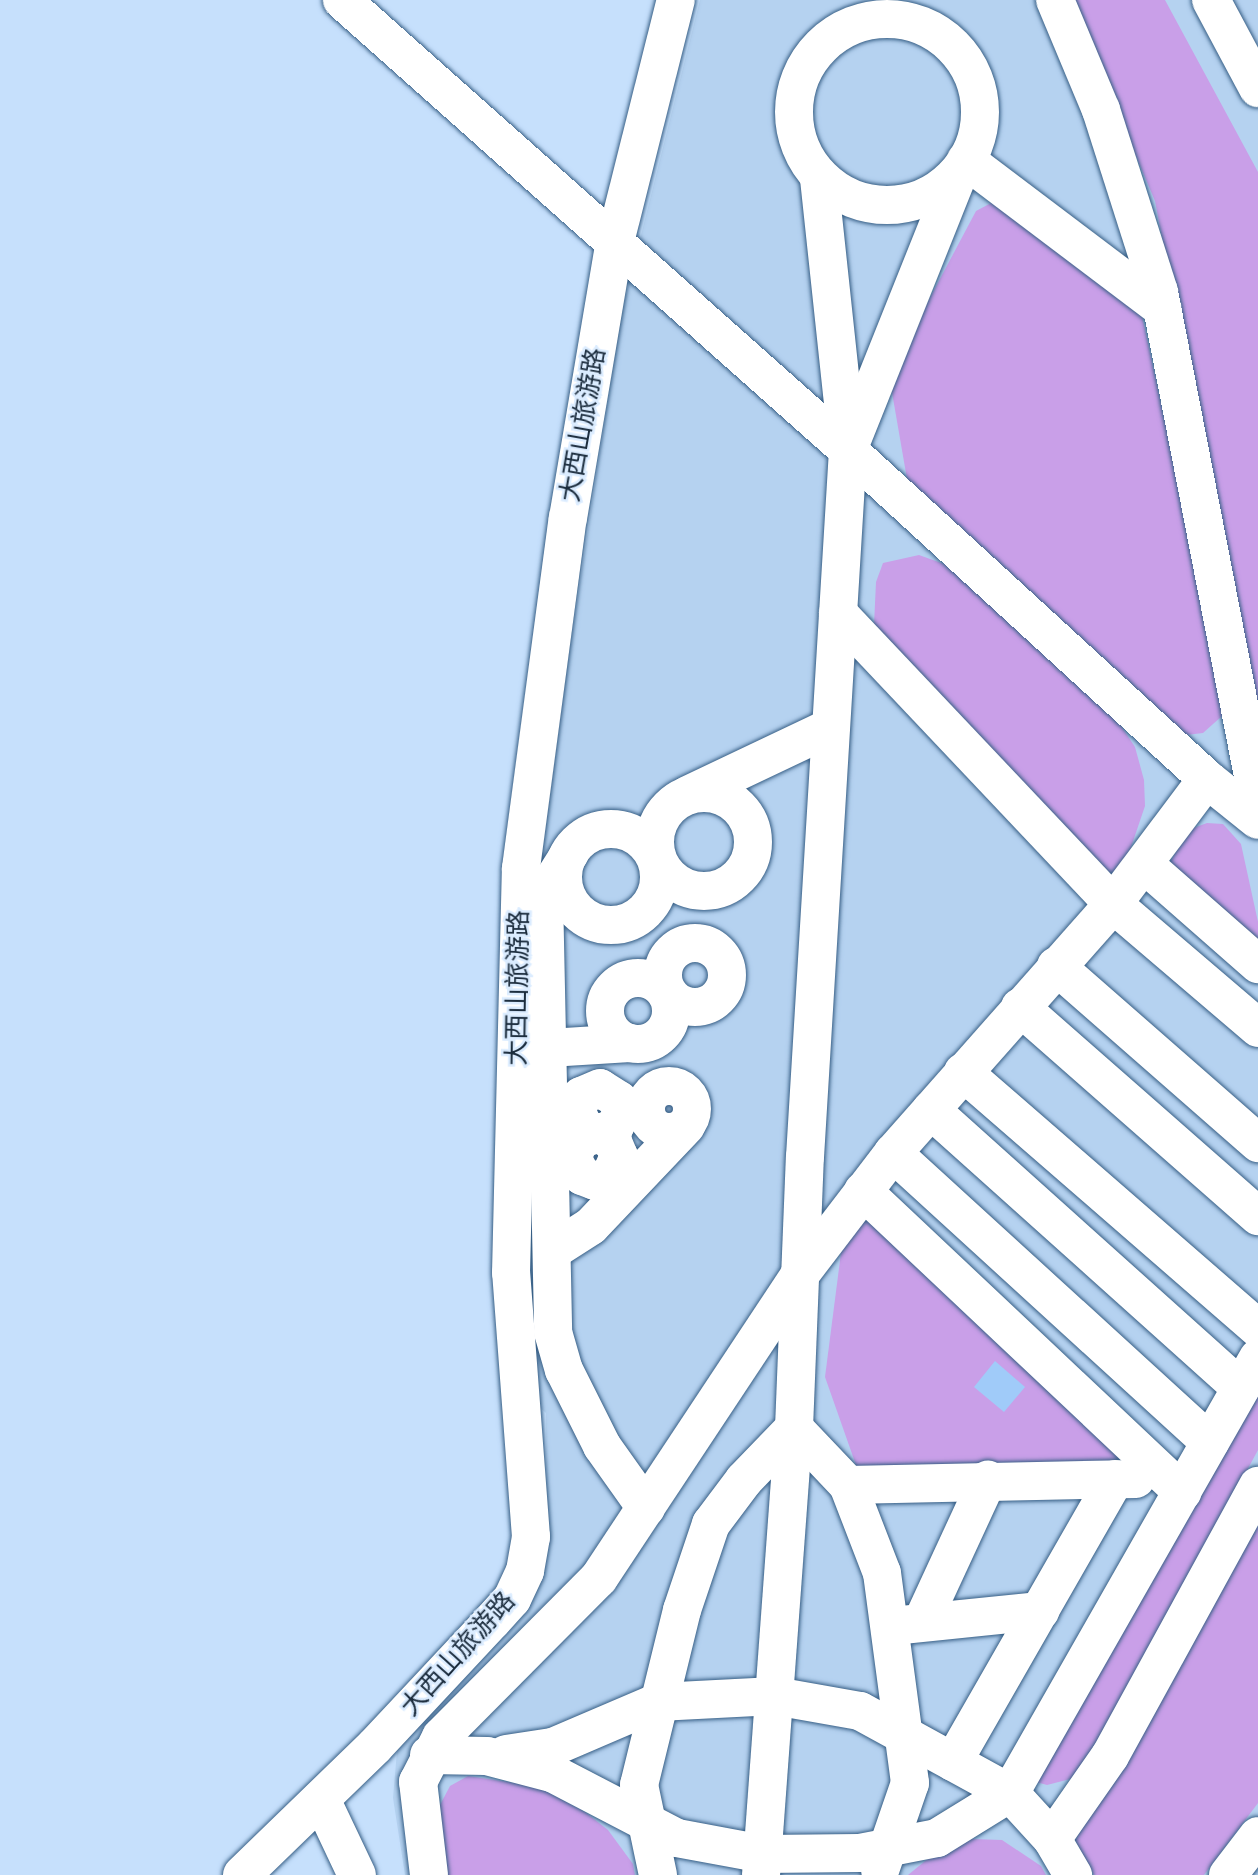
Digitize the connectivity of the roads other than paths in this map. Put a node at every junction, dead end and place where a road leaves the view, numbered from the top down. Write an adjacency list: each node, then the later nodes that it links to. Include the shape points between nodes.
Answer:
1 (342, 0): 9 (street)
2 (676, 0): 9 (street, 大西山旅游路)
3 (1055, 0): 10 (street, via 1101,110)
4 (1211, 0): 6 (street)
5 (885, 9): 7 (street, via 942,36 963,58 977,85 981,116 975,145); 8 (street, via 828,39 807,62 793,121 801,150)
6 (1258, 88)
7 (963, 166): 8 (street, via 936,193 906,204 875,205 844,196); 10 (street); 11 (street)
8 (819, 177): 11 (street)
9 (614, 246): 11 (street); 60 (street, 大西山旅游路, via 568,518 521,868 511,1273 531,1537 525,1571 512,1599)
10 (1162, 308): 16 (street)
11 (848, 450): 12 (street); 14 (street)
12 (838, 614): 13 (street); 21 (street)
13 (831, 727): 15 (street); 38 (street)
14 (1207, 779): 17 (street); 20 (street)
15 (688, 796): 19 (street, via 674,803 657,829); 19 (street, via 720,796 745,816 753,848 748,863 739,877 710,891 678,884)
16 (1258, 802)
17 (1258, 820)
18 (569, 853): 19 (street, via 589,835 615,830 640,839); 19 (street, via 563,879 573,906 583,917 613,926 635,919 652,904 658,890); 27 (street, via 544,894)
19 (656, 860)
20 (1144, 864): 21 (street); 22 (street)
21 (1112, 904): 23 (street); 25 (street)
22 (1258, 964)
23 (1056, 966): 24 (street); 32 (street)
24 (1020, 1007): 28 (street); 36 (street)
25 (1258, 1028)
26 (630, 1043): 26 (street, via 652,1041 668,1026 670,1004 652,981 634,979 610,994 607,1021 612,1031); 27 (street)
27 (549, 1048): 34 (street)
28 (963, 1072): 29 (street); 39 (street)
29 (931, 1110): 33 (street); 40 (street)
30 (686, 1126): 37 (street, via 591,1226)
31 (600, 1133): 34 (street, via 613,1142 618,1163 610,1176)
32 (1258, 1143)
33 (893, 1153): 35 (street); 42 (street)
34 (569, 1179): 37 (street)
35 (863, 1191): 38 (street); 47 (street)
36 (1258, 1216)
37 (552, 1251): 49 (street, via 553,1332 564,1370 601,1446)
38 (799, 1276): 41 (street); 49 (street)
39 (1258, 1328)
40 (1250, 1373): 42 (street)
41 (794, 1428): 46 (street); 53 (street); 54 (street, via 744,1480 712,1524)
42 (1210, 1442): 47 (street)
43 (988, 1479): 45 (street); 46 (street); 52 (street)
44 (1115, 1479): 45 (street); 47 (street); 50 (street)
45 (1059, 1480): 50 (street)
46 (848, 1485): 52 (street)
47 (1175, 1486): 59 (street)
48 (1258, 1486): 63 (street, via 1110,1756)
49 (646, 1508): 56 (street, via 599,1578 458,1718)
50 (1082, 1538): 51 (street)
51 (1040, 1611): 52 (street); 58 (street)
52 (906, 1624): 55 (street)
53 (775, 1696): 54 (street); 55 (street, via 860,1711); 65 (street)
54 (658, 1702): 57 (street, via 553,1747); 61 (street, via 639,1785)
55 (905, 1735): 58 (street); 64 (street, via 910,1783)
56 (429, 1755): 57 (street); 68 (street, via 417,1797)
57 (487, 1756): 61 (street, via 552,1773)
58 (953, 1762): 59 (street)
59 (1010, 1793): 63 (street); 64 (street, via 937,1838)
60 (321, 1799): 66 (street, 大西山旅游路); 67 (street)
61 (648, 1823): 65 (street, via 677,1838); 69 (street)
62 (1258, 1836): 71 (street)
63 (1052, 1839): 70 (street)
64 (882, 1862): 65 (street, via 860,1853)
65 (762, 1864)
66 (242, 1875)
67 (356, 1875)
68 (429, 1875)
69 (658, 1875)
70 (1073, 1875)
71 (1228, 1875)

